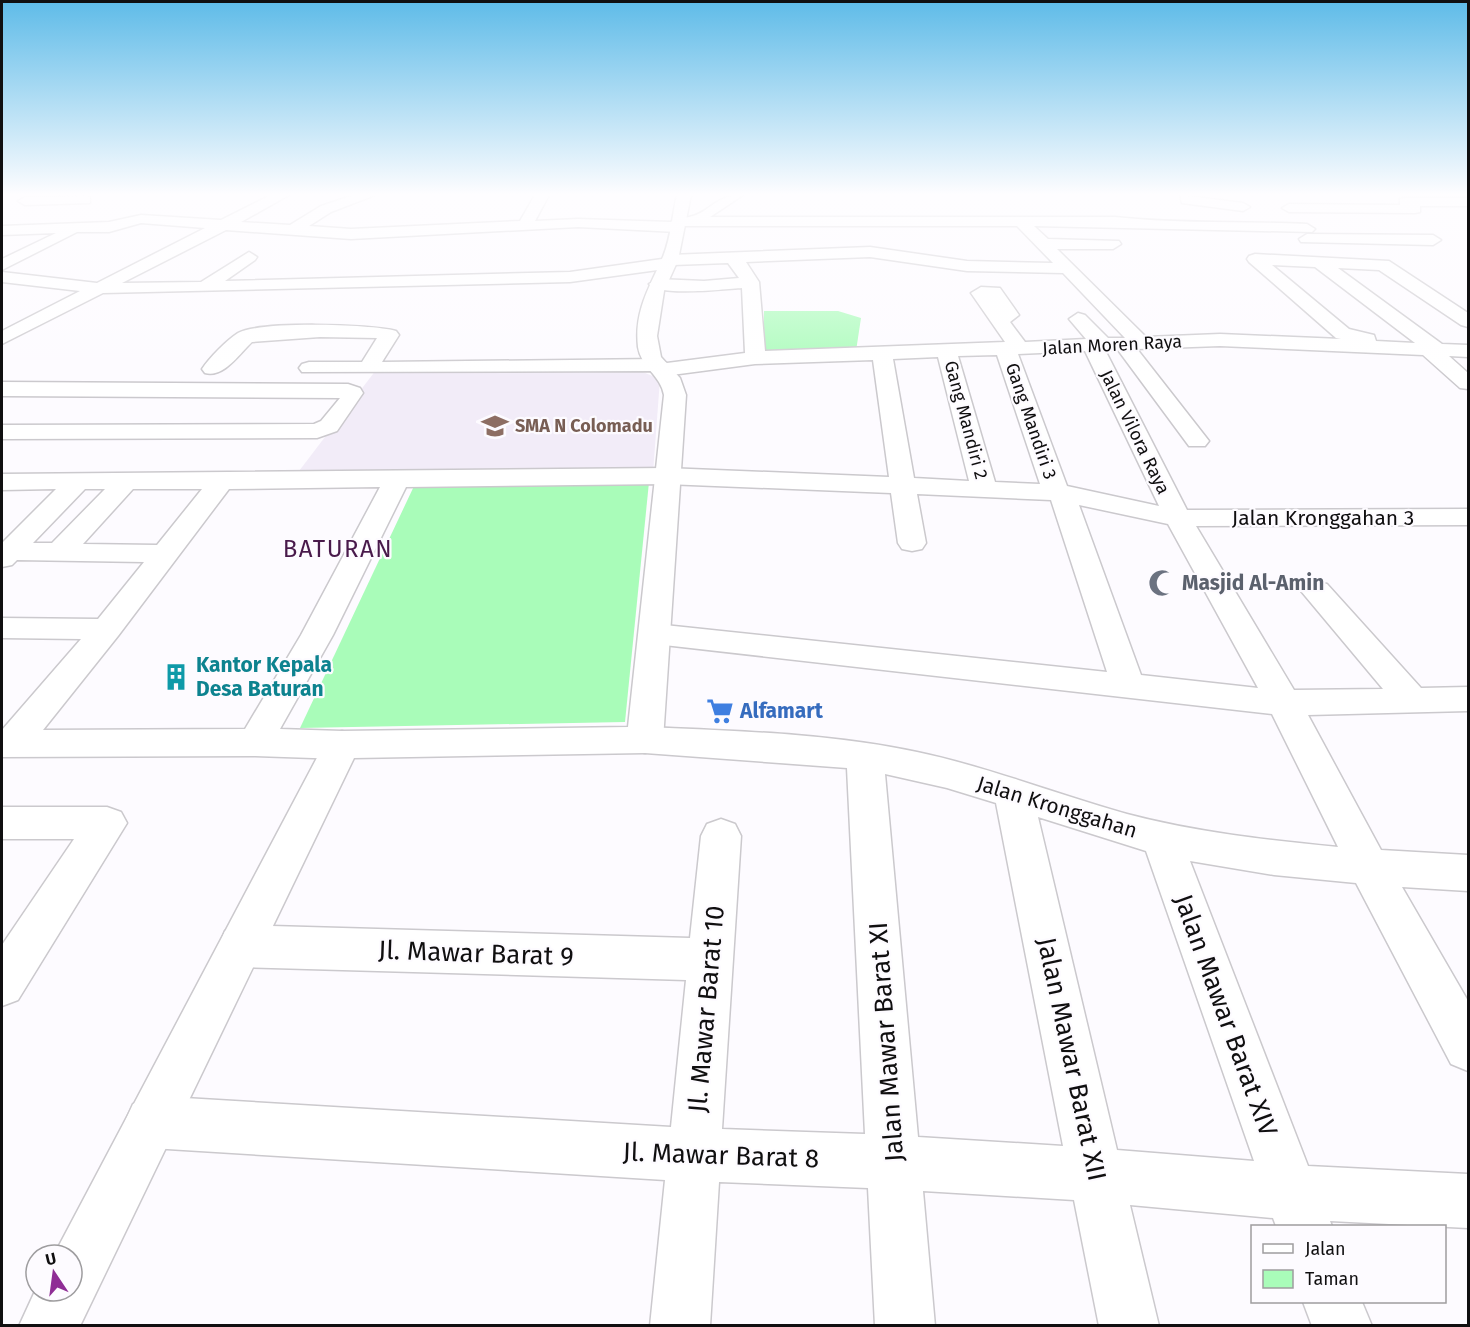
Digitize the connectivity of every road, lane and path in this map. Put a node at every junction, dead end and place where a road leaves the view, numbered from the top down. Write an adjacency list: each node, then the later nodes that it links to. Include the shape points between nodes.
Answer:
1 (19, 257): 18 (street)
2 (160, 257): 25 (street)
3 (249, 257): 24 (street)
4 (669, 257): 19 (street)
5 (797, 257): 16 (street)
6 (904, 257): 17 (street)
7 (932, 257): 17 (street)
8 (1031, 257): 17 (street, via 990,267)
9 (1056, 257): 33 (street, via 1087,290)
10 (1252, 257): 34 (street, via 1346,336)
11 (1332, 257): 34 (street)
12 (1349, 257): 29 (street, via 1388,267)
13 (1390, 257): 14 (street)
14 (1400, 258)
15 (471, 261): 21 (street)
16 (737, 261): 19 (street); 22 (street)
17 (933, 261)
18 (2, 265)
19 (663, 270): 21 (street); 22 (street, via 704,286); 41 (street, via 650,314 648,348)
20 (2, 277): 25 (street)
21 (464, 280): 23 (street)
22 (750, 282): 39 (street)
23 (289, 285): 24 (street); 26 (street)
24 (205, 287): 25 (street)
25 (99, 288): 31 (street)
26 (278, 301)
27 (997, 315): 35 (street, Gang Mandiri 3)
28 (1078, 319): 33 (street)
29 (1468, 321)
30 (323, 333): 40 (street, via 388,334); 40 (street, Jalan Moren Raya, via 292,369); 44 (street, via 246,337)
31 (2, 338)
32 (1468, 344): 34 (street)
33 (1115, 345): 34 (street, Jalan Moren Raya, via 1230,340); 35 (street, Jalan Moren Raya); 50 (street, via 1161,393); 60 (street, Jalan Vilora Raya)
34 (1430, 347): 36 (street, Jalan Moren Raya); 47 (street)
35 (1013, 350): 37 (street, Jalan Moren Raya); 59 (street, Gang Mandiri 3)
36 (1468, 351)
37 (947, 353): 38 (street, Jalan Moren Raya); 58 (street, Gang Mandiri 2)
38 (882, 354): 39 (street, Jalan Moren Raya); 57 (street)
39 (755, 358): 41 (street, Jalan Moren Raya)
40 (369, 368): 41 (street, Jalan Moren Raya)
41 (661, 368): 51 (street, via 674,384 675,395)
42 (118, 369): 46 (street)
43 (189, 369): 44 (street)
44 (212, 369): 45 (street)
45 (246, 369)
46 (2, 370)
47 (1468, 382)
48 (2, 389): 49 (street, via 352,393 329,426 317,432)
49 (2, 432)
50 (1197, 441)
51 (666, 476): 52 (street, Jalan Kronggahan 3); 57 (street, Jalan Kronggahan 3); 69 (street)
52 (398, 477): 55 (street, Jalan Kronggahan 3); 75 (street, via 317,635)
53 (78, 481): 54 (street, Jalan Kronggahan 3); 56 (street, Jalan Kronggahan 3); 65 (street)
54 (126, 481): 55 (street, Jalan Kronggahan 3); 63 (street)
55 (222, 481): 64 (street)
56 (2, 482)
57 (901, 484): 58 (street, Jalan Kronggahan 3); 62 (street)
58 (984, 488): 59 (street, Jalan Kronggahan 3)
59 (1059, 493): 60 (street, Jalan Kronggahan 3); 70 (street, Gang Mandiri 3)
60 (1178, 518): 61 (street, Jalan Kronggahan 3); 73 (street, Jalan Vilora Raya)
61 (1468, 518)
62 (912, 543)
63 (60, 552): 64 (street); 65 (street)
64 (165, 554): 68 (street)
65 (5, 555)
66 (1316, 591): 72 (street)
67 (2, 628): 68 (street)
68 (107, 629): 77 (street)
69 (655, 634): 70 (street); 74 (street)
70 (1129, 688): 73 (street)
71 (1468, 699): 72 (street)
72 (1413, 701): 73 (street)
73 (1284, 703): 83 (street, Jalan Vilora Raya)
74 (645, 740): 76 (street, Jalan Kronggahan); 78 (street, Jalan Kronggahan, via 762,746)
75 (255, 742): 76 (street, Jalan Kronggahan); 77 (street, Jalan Kronggahan)
76 (342, 744): 85 (street)
77 (6, 745)
78 (865, 758): 79 (street, Jalan Kronggahan, via 915,766); 91 (street, Jalan Mawar Barat XI)
79 (1013, 793): 82 (street, Jalan Kronggahan); 92 (street, Jalan Mawar Barat XII)
80 (2, 823): 87 (street, via 107,823)
81 (721, 836): 86 (street, Jl. Mawar Barat 10)
82 (1161, 838): 83 (street, Jalan Kronggahan, via 1283,859); 94 (street, Jalan Mawar Barat XIV)
83 (1369, 868): 84 (street, Jalan Kronggahan); 88 (street, Jalan Vilora Raya)
84 (1468, 873)
85 (241, 946): 86 (street, Jl. Mawar Barat 9); 89 (street)
86 (711, 960): 90 (street, Jl. Mawar Barat 10)
87 (2, 984)
88 (1468, 1047)
89 (151, 1122): 90 (street, Jl. Mawar Barat 8); 95 (street)
90 (694, 1155): 91 (street, Jl. Mawar Barat 8); 99 (street, Jl. Mawar Barat 10)
91 (895, 1162): 92 (street, Jl. Mawar Barat 8); 100 (street, Jalan Mawar Barat XI)
92 (1098, 1175): 94 (street, Jl. Mawar Barat 8); 101 (street, Jalan Mawar Barat XII)
93 (1468, 1201): 94 (street, Jl. Mawar Barat 8)
94 (1298, 1209)
95 (84, 1256)
96 (60, 1303): 98 (street)
97 (1333, 1303): 102 (street)
98 (49, 1326)
99 (680, 1326)
100 (905, 1326)
101 (1130, 1326)
102 (1342, 1326)

